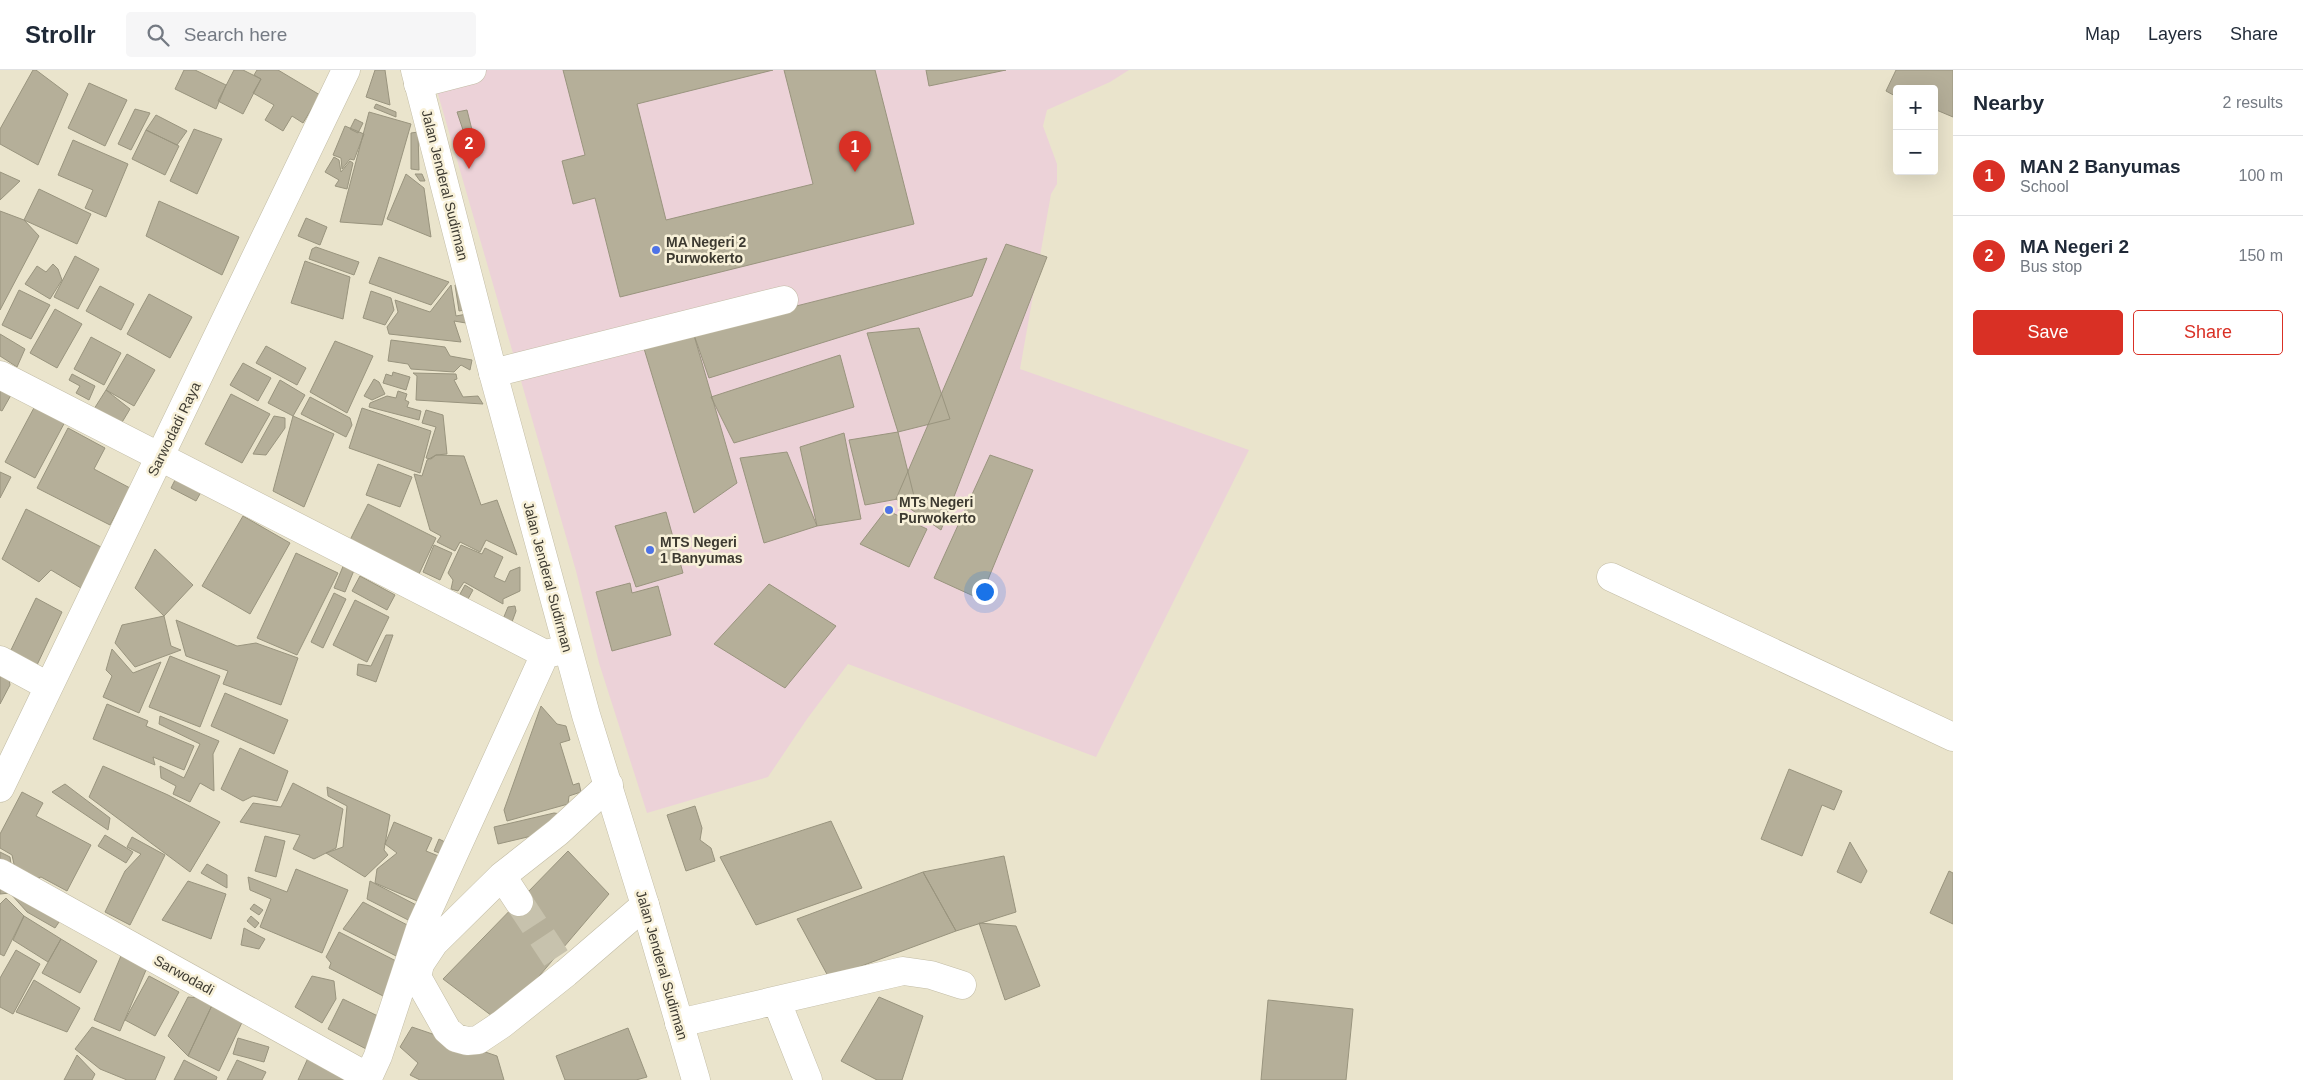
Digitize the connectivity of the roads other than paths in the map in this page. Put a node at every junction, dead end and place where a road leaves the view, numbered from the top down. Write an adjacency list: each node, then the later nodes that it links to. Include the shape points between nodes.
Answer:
1 (346, 70): 7 (street, Sarwodadi Raya)
2 (472, 70): 3 (street)
3 (417, 77): 5 (street, Jalan Jenderal Sudirman)
4 (784, 300): 5 (street)
5 (493, 373): 9 (street, Jalan Jenderal Sudirman)
6 (0, 375): 7 (street)
7 (161, 457): 9 (street); 11 (street, Sarwodadi Raya)
8 (1611, 577): 12 (street)
9 (557, 652): 13 (street, Jalan Jenderal Sudirman, via 586,715); 22 (street, via 421,926)
10 (0, 660): 11 (street)
11 (48, 686): 14 (street, Sarwodadi Raya)
12 (1953, 737)
13 (609, 785): 16 (street, via 558,832); 18 (street, Jalan Jenderal Sudirman)
14 (0, 788)
15 (0, 872): 22 (street, Sarwodadi)
16 (502, 876): 17 (street); 18 (street, via 434,943 420,964 417,977 447,1030 467,1042 478,1040 502,1024 561,965)
17 (519, 902)
18 (645, 905): 21 (street, Jalan Jenderal Sudirman)
19 (962, 985): 20 (street, via 931,975 903,971)
20 (776, 1002): 21 (street); 24 (street)
21 (679, 1023): 23 (street, Jalan Jenderal Sudirman)
22 (368, 1079)
23 (696, 1080)
24 (808, 1080)

